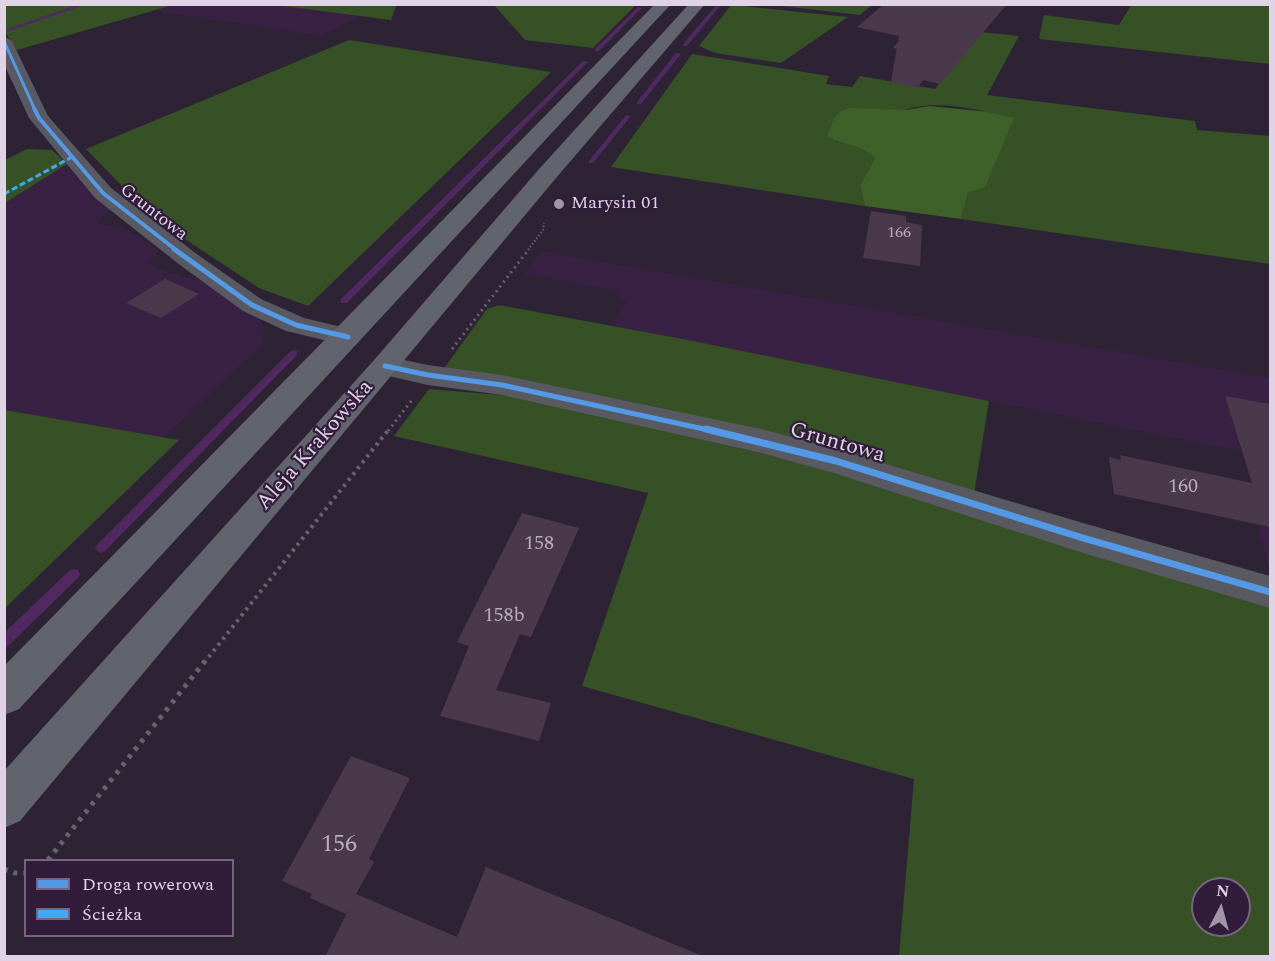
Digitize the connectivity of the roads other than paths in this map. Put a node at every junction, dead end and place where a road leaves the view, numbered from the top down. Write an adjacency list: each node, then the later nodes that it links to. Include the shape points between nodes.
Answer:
1 (664, 4): 4 (main road)
2 (698, 4): 5 (main road, Aleja Krakowska)
3 (4, 40): 4 (street, Gruntowa, via 39,118 103,193 252,305 296,325)
4 (348, 337): 7 (main road)
5 (385, 366): 6 (street, Gruntowa, via 502,385 771,444); 8 (main road, Aleja Krakowska)
6 (1270, 592)
7 (4, 695)
8 (4, 805)

